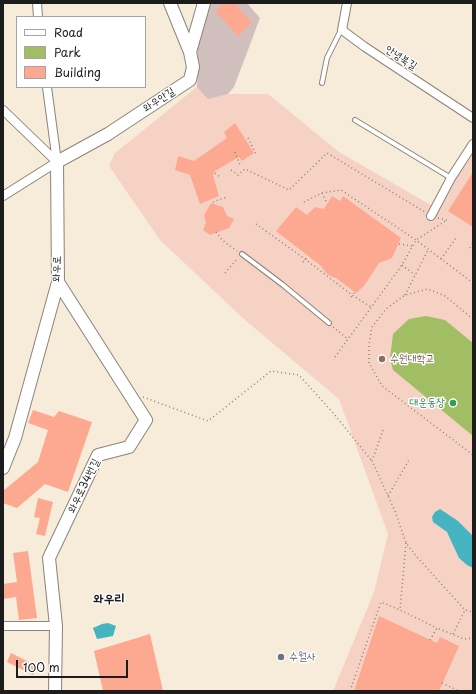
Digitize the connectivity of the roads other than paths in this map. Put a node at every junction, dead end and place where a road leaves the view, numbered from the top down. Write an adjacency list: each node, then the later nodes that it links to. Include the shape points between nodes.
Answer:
1 (37, 3): 5 (street)
2 (170, 3): 7 (street, 와우안길)
3 (204, 3): 7 (street)
4 (347, 3): 6 (street)
5 (38, 16)
6 (342, 30): 8 (lane, via 327,58); 11 (street, 안녕북길)
7 (190, 52): 14 (street, 와우안길, via 193,67 190,80 108,134)
8 (322, 83)
9 (47, 88): 14 (street, 와우로)
10 (3, 110): 14 (street)
11 (473, 118)
12 (355, 120): 15 (lane)
13 (473, 144): 15 (street)
14 (57, 162): 16 (street, 와우안길); 19 (street, 와우로)
15 (451, 178): 17 (street)
16 (3, 196)
17 (431, 216)
18 (242, 254): 20 (lane, via 283,284)
19 (58, 282): 21 (street, 와우로, via 15,438); 23 (street, 와우로34번길, via 146,420 128,447 98,455 49,558)
20 (328, 323)
21 (3, 468)
22 (3, 626): 23 (street)
23 (56, 626): 24 (street, 와우로34번길)
24 (55, 691)

